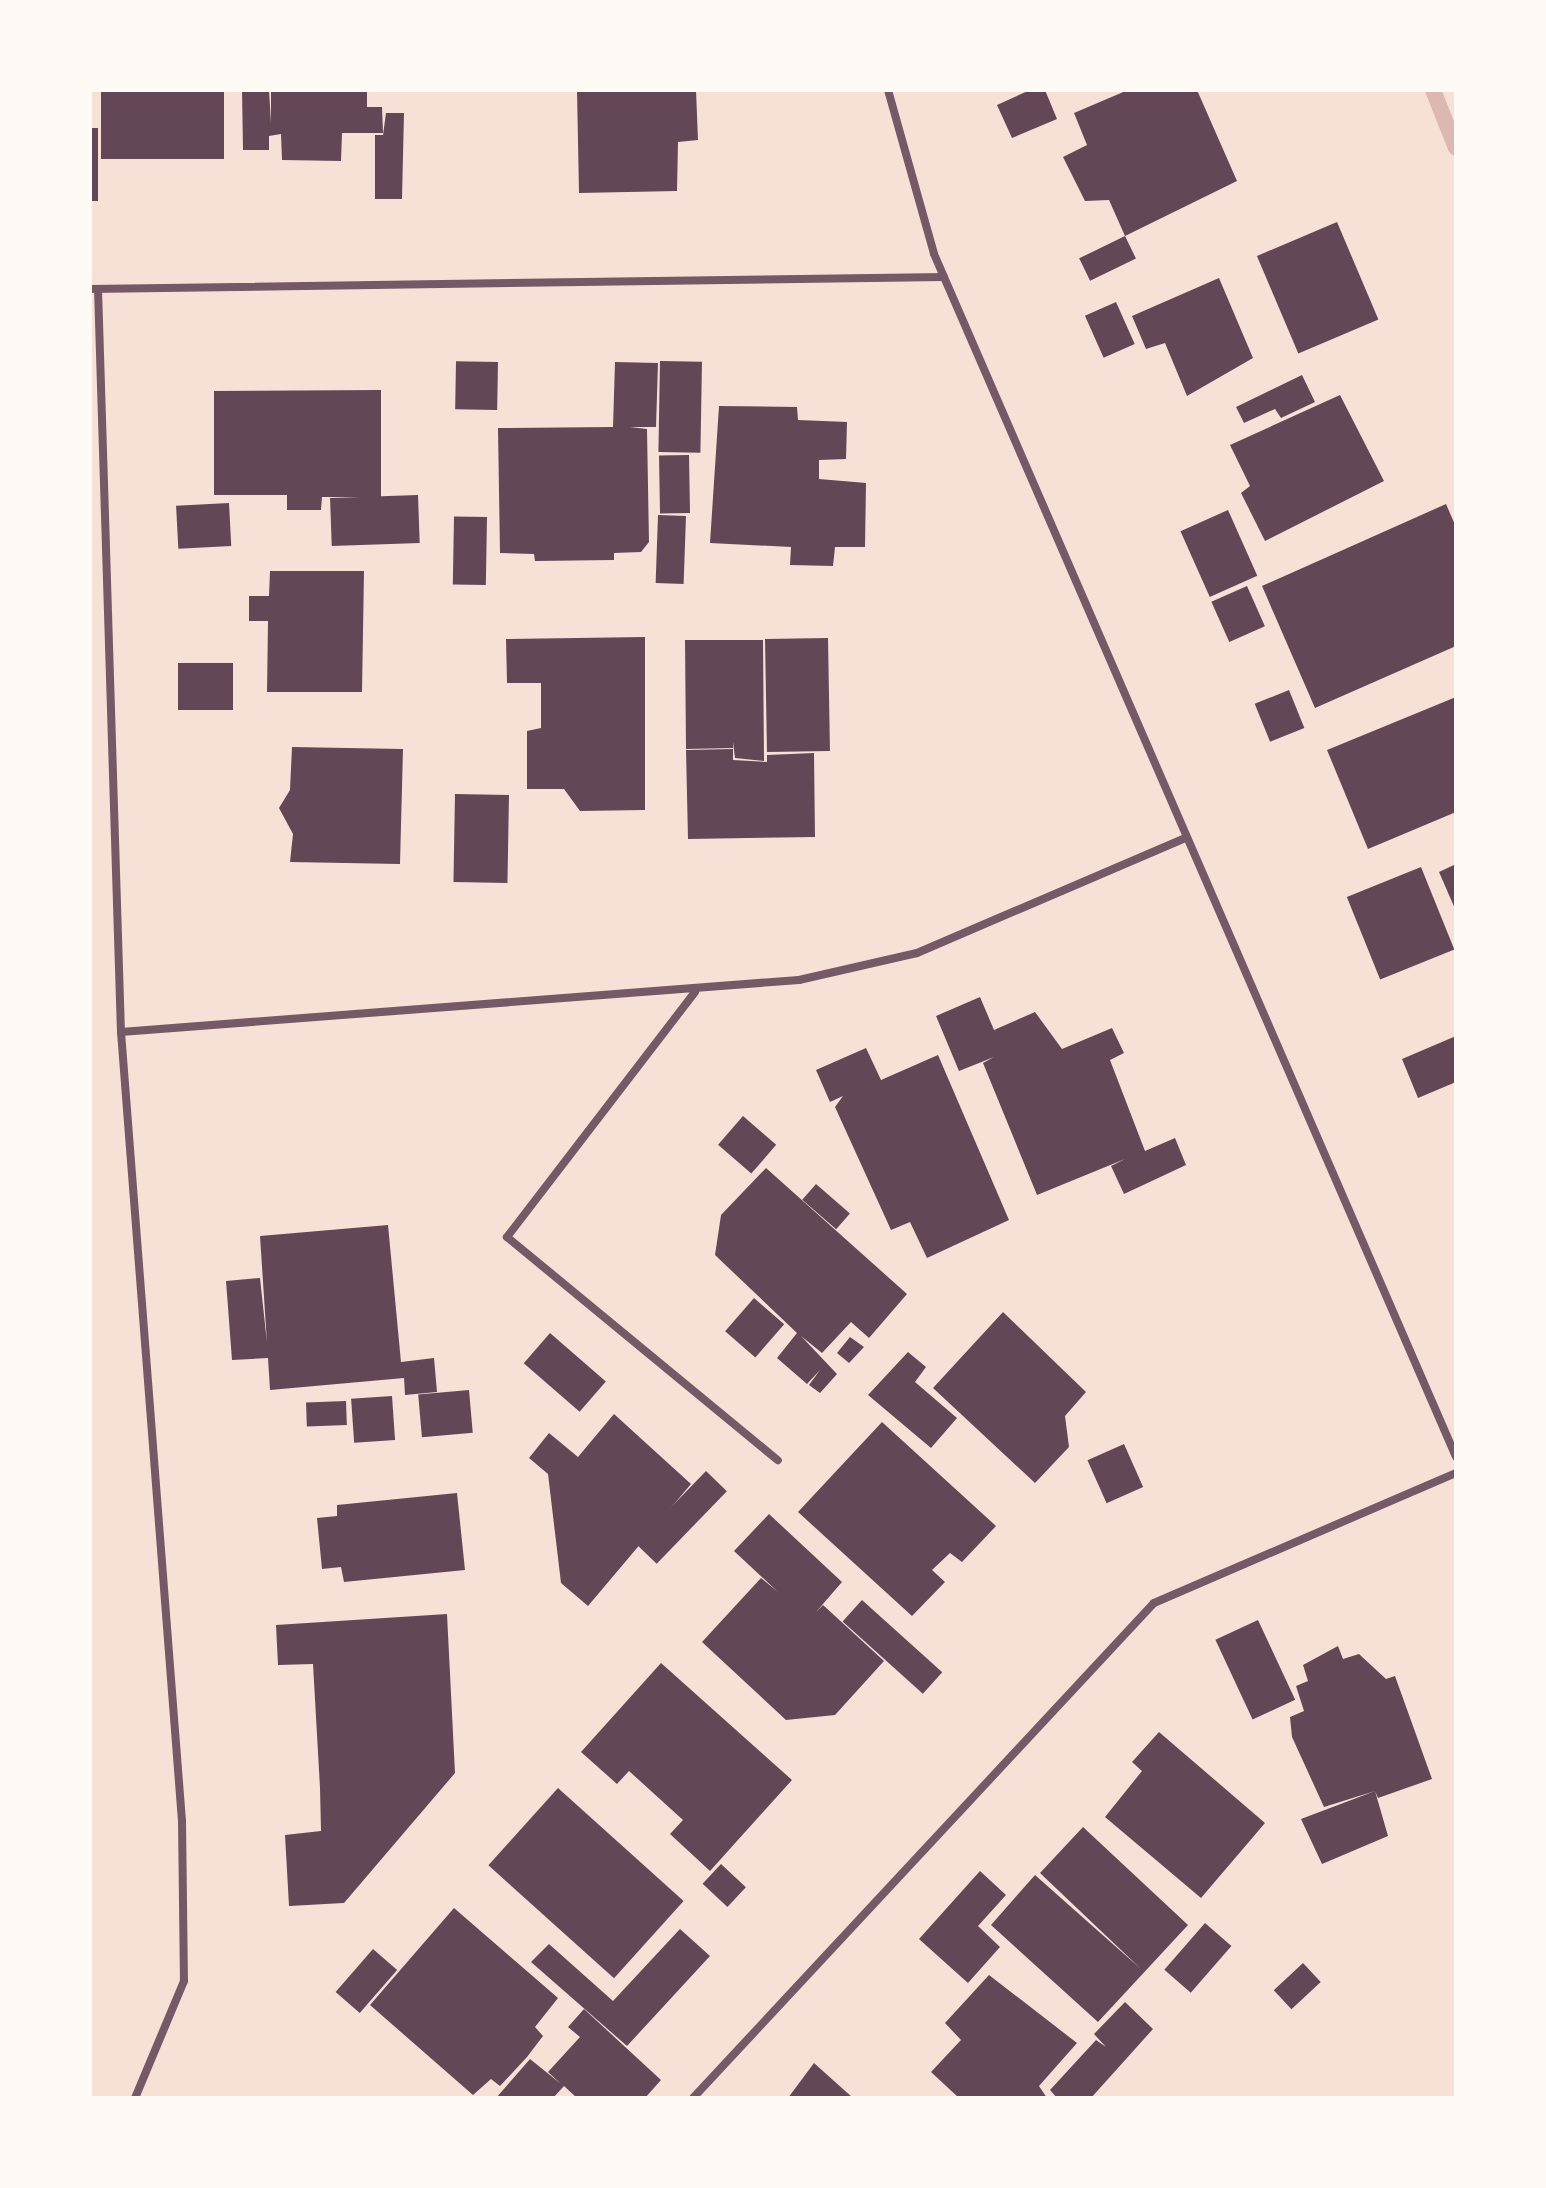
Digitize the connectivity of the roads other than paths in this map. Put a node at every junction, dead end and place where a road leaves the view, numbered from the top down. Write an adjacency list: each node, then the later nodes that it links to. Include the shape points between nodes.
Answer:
1 (888, 90): 2 (street)
2 (944, 277): 3 (street); 4 (street)
3 (94, 289): 6 (street)
4 (1185, 838): 5 (street, via 917,953 799,980); 7 (street)
5 (695, 992): 6 (street); 8 (street, via 507,1237)
6 (121, 1032): 10 (street, via 183,1850 184,1981)
7 (1456, 1457)
8 (778, 1460)
9 (1456, 1473): 11 (street, via 1154,1603)
10 (135, 2098)
11 (693, 2098)

